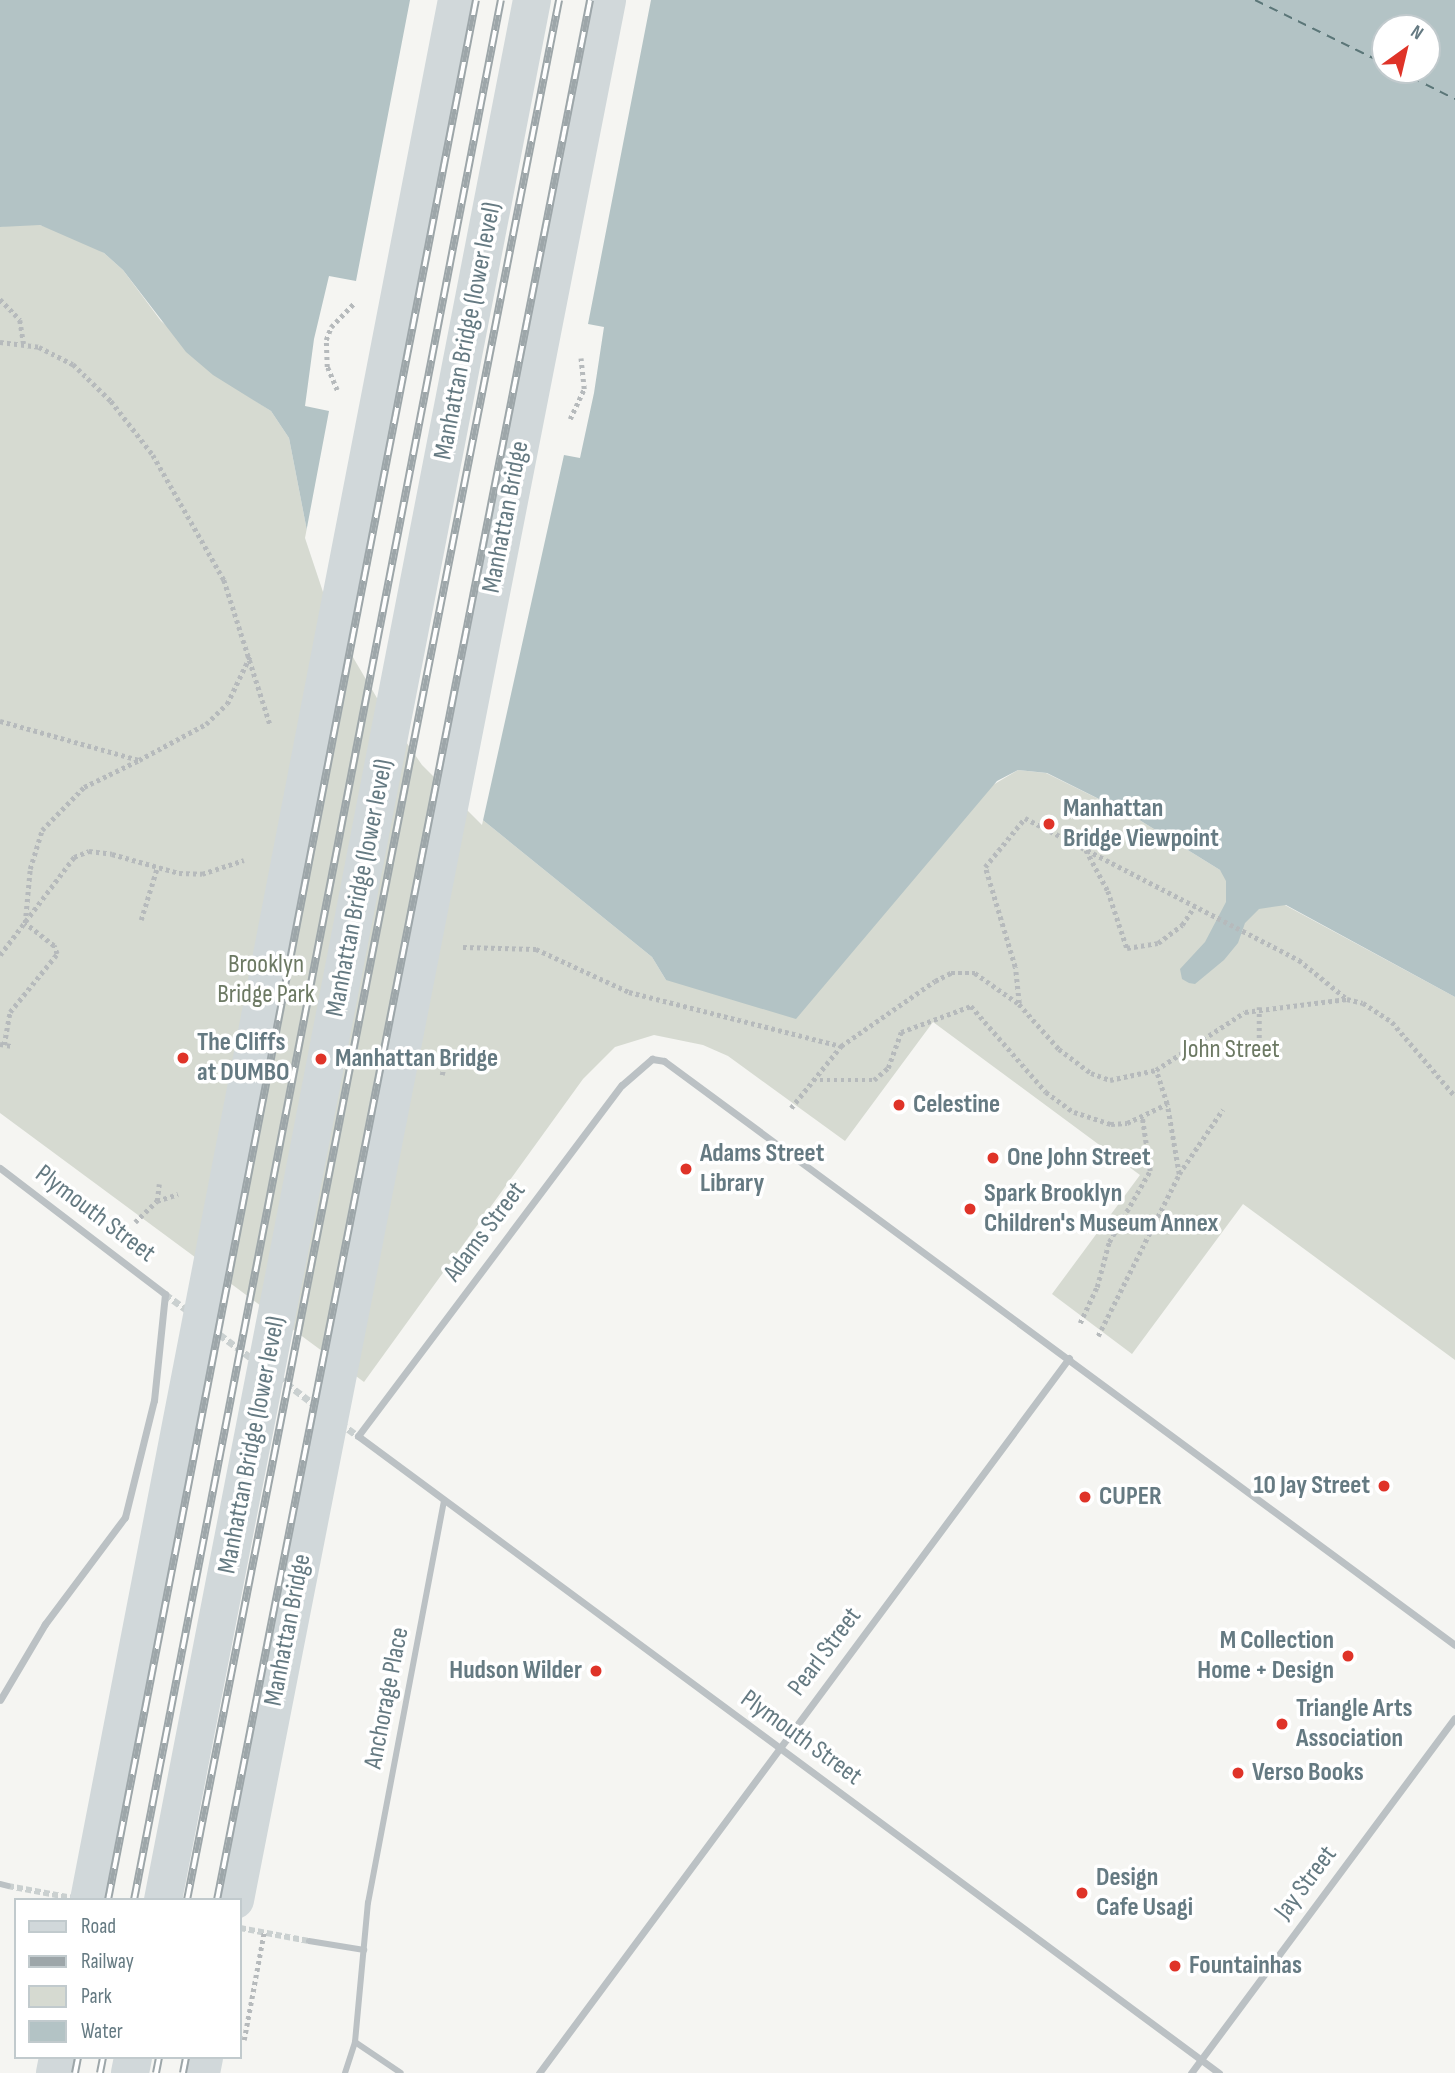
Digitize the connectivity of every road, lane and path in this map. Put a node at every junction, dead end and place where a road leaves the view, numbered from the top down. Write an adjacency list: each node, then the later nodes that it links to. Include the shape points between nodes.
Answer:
1 (457, 0): 48 (main road)
2 (532, 0): 49 (main road, Manhattan Bridge (lower level))
3 (607, 0): 50 (main road, Manhattan Bridge)
4 (0, 299): 6 (path, via 20,320)
5 (0, 342): 6 (path)
6 (24, 344): 7 (path, via 73,364 140,437 174,487 224,580)
7 (250, 655): 9 (path); 10 (path, via 239,683 220,711 206,724)
8 (0, 721): 10 (path)
9 (270, 724)
10 (139, 760): 16 (path, via 84,787 42,830 30,869)
11 (1085, 848): 14 (path); 14 (path, via 1108,891 1127,948 1158,943 1182,925); 20 (path, via 1025,818 988,862 988,885 1009,947)
12 (244, 860): 13 (path, via 202,874)
13 (157, 868): 15 (path); 16 (path, via 89,851 74,856)
14 (1195, 907): 19 (path, via 1315,970)
15 (142, 920)
16 (25, 923): 18 (path); 23 (path, via 54,946 57,954 9,1012)
17 (458, 947): 25 (path, via 536,949 629,992)
18 (0, 955)
19 (1347, 999): 21 (path); 28 (path, via 1363,1003 1392,1023)
20 (1019, 1004): 25 (path, via 975,973 951,973); 26 (path, via 1059,1049 1091,1073 1124,1080)
21 (1259, 1007): 22 (path); 26 (path, via 1231,1018)
22 (1258, 1038)
23 (2, 1044): 24 (path)
24 (11, 1046)
25 (841, 1046): 27 (path)
26 (1156, 1070): 29 (path)
27 (813, 1080): 30 (path); 32 (path, via 874,1080 888,1068 901,1032 971,1006 1059,1103 1096,1122 1127,1123)
28 (1455, 1096)
29 (1167, 1104): 32 (path); 34 (path)
30 (791, 1108)
31 (1223, 1109): 34 (path)
32 (1142, 1117): 39 (path, via 1150,1171 1110,1242)
33 (0, 1168): 45 (street, Plymouth Street, via 165,1294 154,1400 125,1517 45,1624)
34 (1179, 1174): 40 (path)
35 (159, 1185): 37 (path)
36 (178, 1194): 37 (path)
37 (157, 1201): 38 (path)
38 (135, 1222)
39 (1080, 1323)
40 (1098, 1336)
41 (1069, 1358): 42 (street, Adams Street, via 701,1087 664,1061 652,1059 622,1085); 44 (street); 47 (street, Pearl Street)
42 (358, 1436): 43 (street, Plymouth Street)
43 (444, 1501): 47 (street, Plymouth Street); 52 (street, Anchorage Place, via 368,1903)
44 (1455, 1645)
45 (0, 1700)
46 (1455, 1718): 54 (street, Jay Street)
47 (779, 1749): 54 (street, Plymouth Street); 57 (street, Pearl Street)
48 (89, 1898)
49 (163, 1898)
50 (235, 1898)
51 (309, 1941): 52 (street)
52 (364, 1950): 53 (street, Anchorage Place)
53 (355, 2042): 55 (street, Anchorage Place); 56 (street)
54 (1200, 2060): 58 (street, Jay Street); 59 (street, Plymouth Street)
55 (345, 2073)
56 (401, 2073)
57 (539, 2073)
58 (1191, 2073)
59 (1219, 2073)

